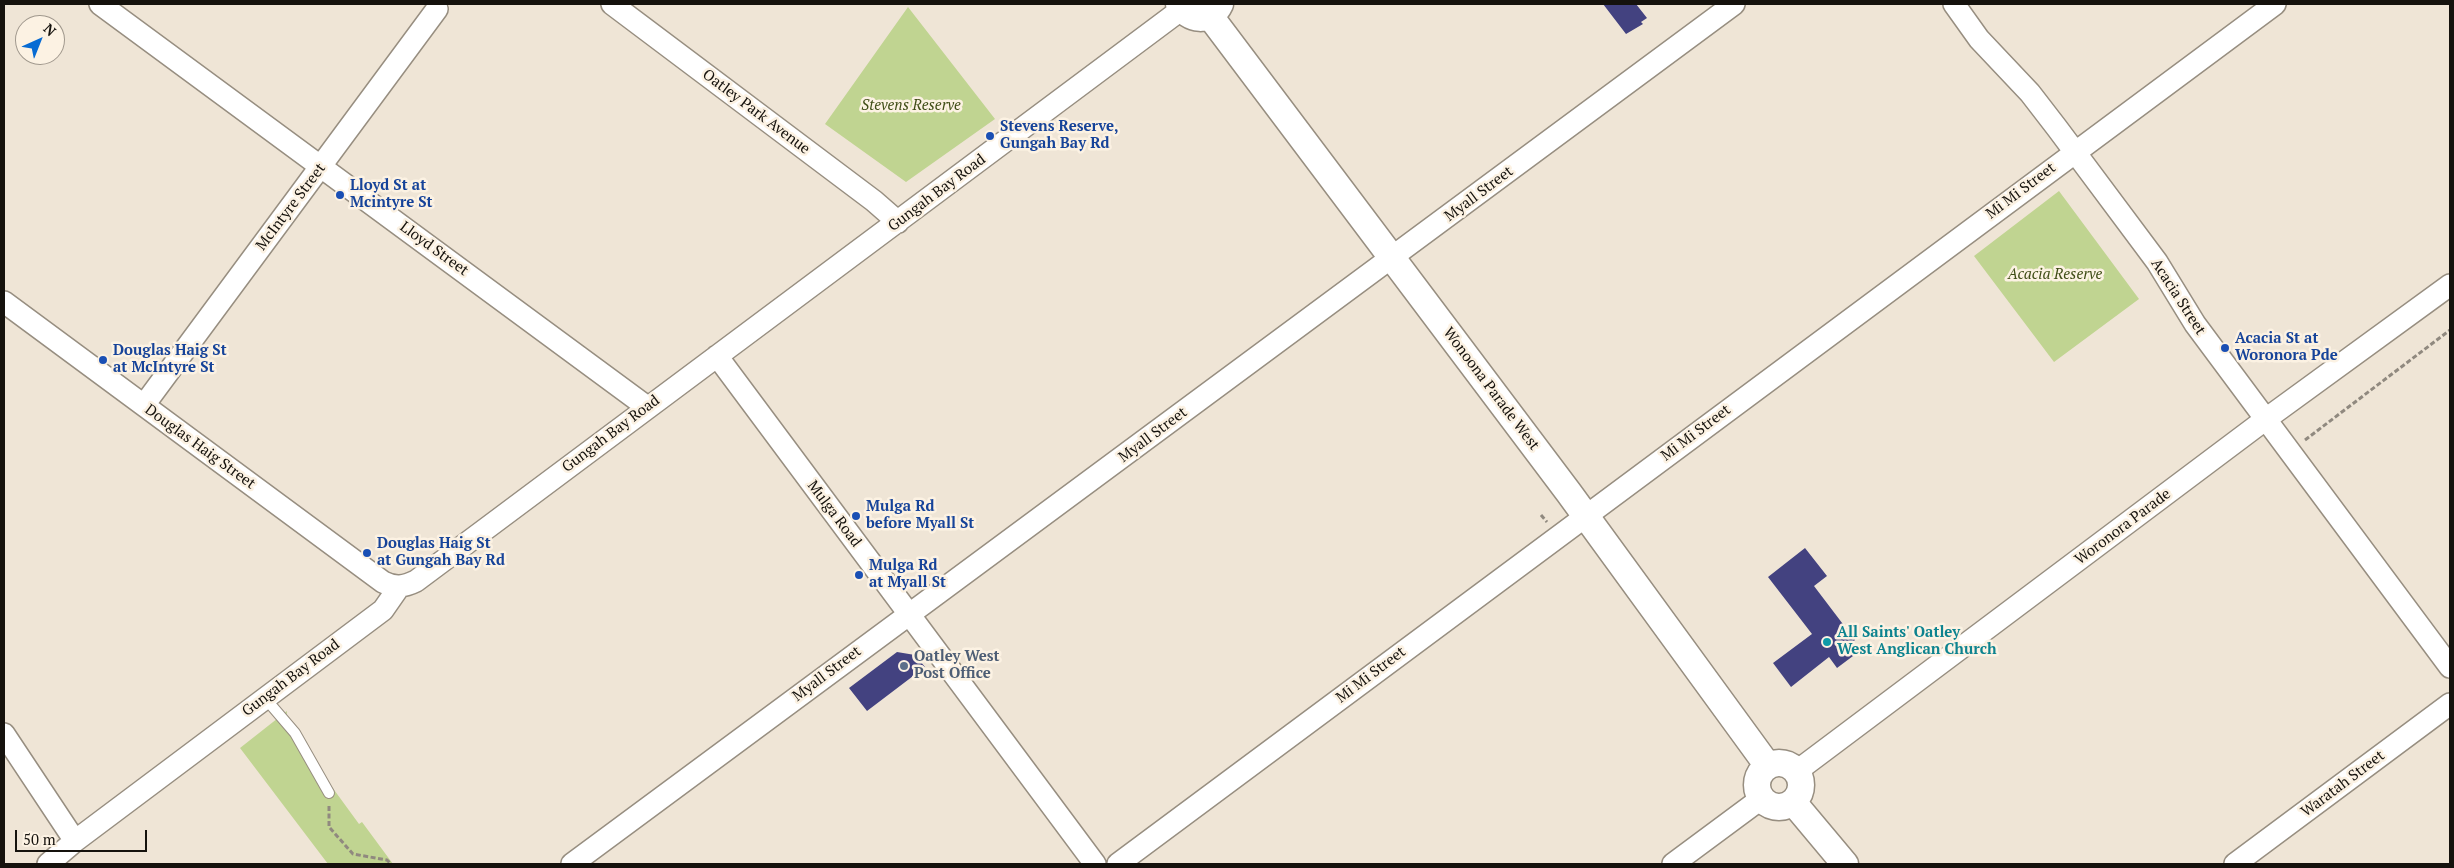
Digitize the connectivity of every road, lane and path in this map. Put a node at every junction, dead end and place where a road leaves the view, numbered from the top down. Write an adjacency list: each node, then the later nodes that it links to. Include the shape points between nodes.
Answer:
1 (100, 4): 10 (street, Lloyd Street)
2 (612, 4): 11 (street, Oatley Park Avenue)
3 (1734, 4): 12 (street, Myall Street)
4 (1954, 4): 9 (street, Acacia Street, via 1979,39 2030,93)
5 (2274, 4): 9 (street, Mi Mi Street)
6 (1181, 7): 8 (street, via 1187,14 1198,18); 11 (street, Gungah Bay Road)
7 (437, 9): 10 (street, McIntyre Street)
8 (1215, 10): 12 (street, Wonoona Parade West)
9 (2075, 152): 19 (street, Acacia Street, via 2157,262 2189,316); 21 (street, Mi Mi Street)
10 (322, 166): 17 (street, McIntyre Street); 18 (street, Lloyd Street)
11 (898, 222): 16 (street, Gungah Bay Road)
12 (1393, 258): 21 (street, Wonoona Parade West); 23 (street, Myall Street)
13 (2450, 284): 19 (street, Woronora Parade)
14 (4, 302): 17 (street, Douglas Haig Street)
15 (2450, 330): 20 (path)
16 (717, 356): 18 (street, Gungah Bay Road); 23 (street, Mulga Road)
17 (144, 405): 22 (street, Douglas Haig Street, via 383,582)
18 (647, 407): 22 (street, Gungah Bay Road, via 416,581)
19 (2266, 419): 20 (street, Acacia Street); 29 (street, Woronora Parade)
20 (2290, 452): 24 (street, Acacia Street)
21 (1585, 515): 28 (street, Wonoona Parade West); 38 (street, Mi Mi Street)
22 (399, 587): 25 (street, Gungah Bay Road, via 382,610)
23 (909, 615): 36 (street, Myall Street); 37 (street, Mulga Road)
24 (2450, 667)
25 (264, 698): 30 (lane, via 295,734); 33 (street, Gungah Bay Road)
26 (2450, 704): 41 (street, Waratah Street)
27 (4, 734): 33 (street)
28 (1768, 766): 29 (street, via 1780,763); 31 (street, via 1758,777 1758,792)
29 (1797, 771): 32 (street, via 1802,784)
30 (329, 793): 35 (path, via 329,827 353,854 387,860)
31 (1762, 798): 32 (street, via 1780,807); 39 (street)
32 (1793, 802): 40 (street)
33 (75, 842): 34 (street, Gungah Bay Road)
34 (48, 864)
35 (391, 864)
36 (572, 864)
37 (1095, 864)
38 (1118, 864)
39 (1673, 864)
40 (1845, 864)
41 (2235, 864)

